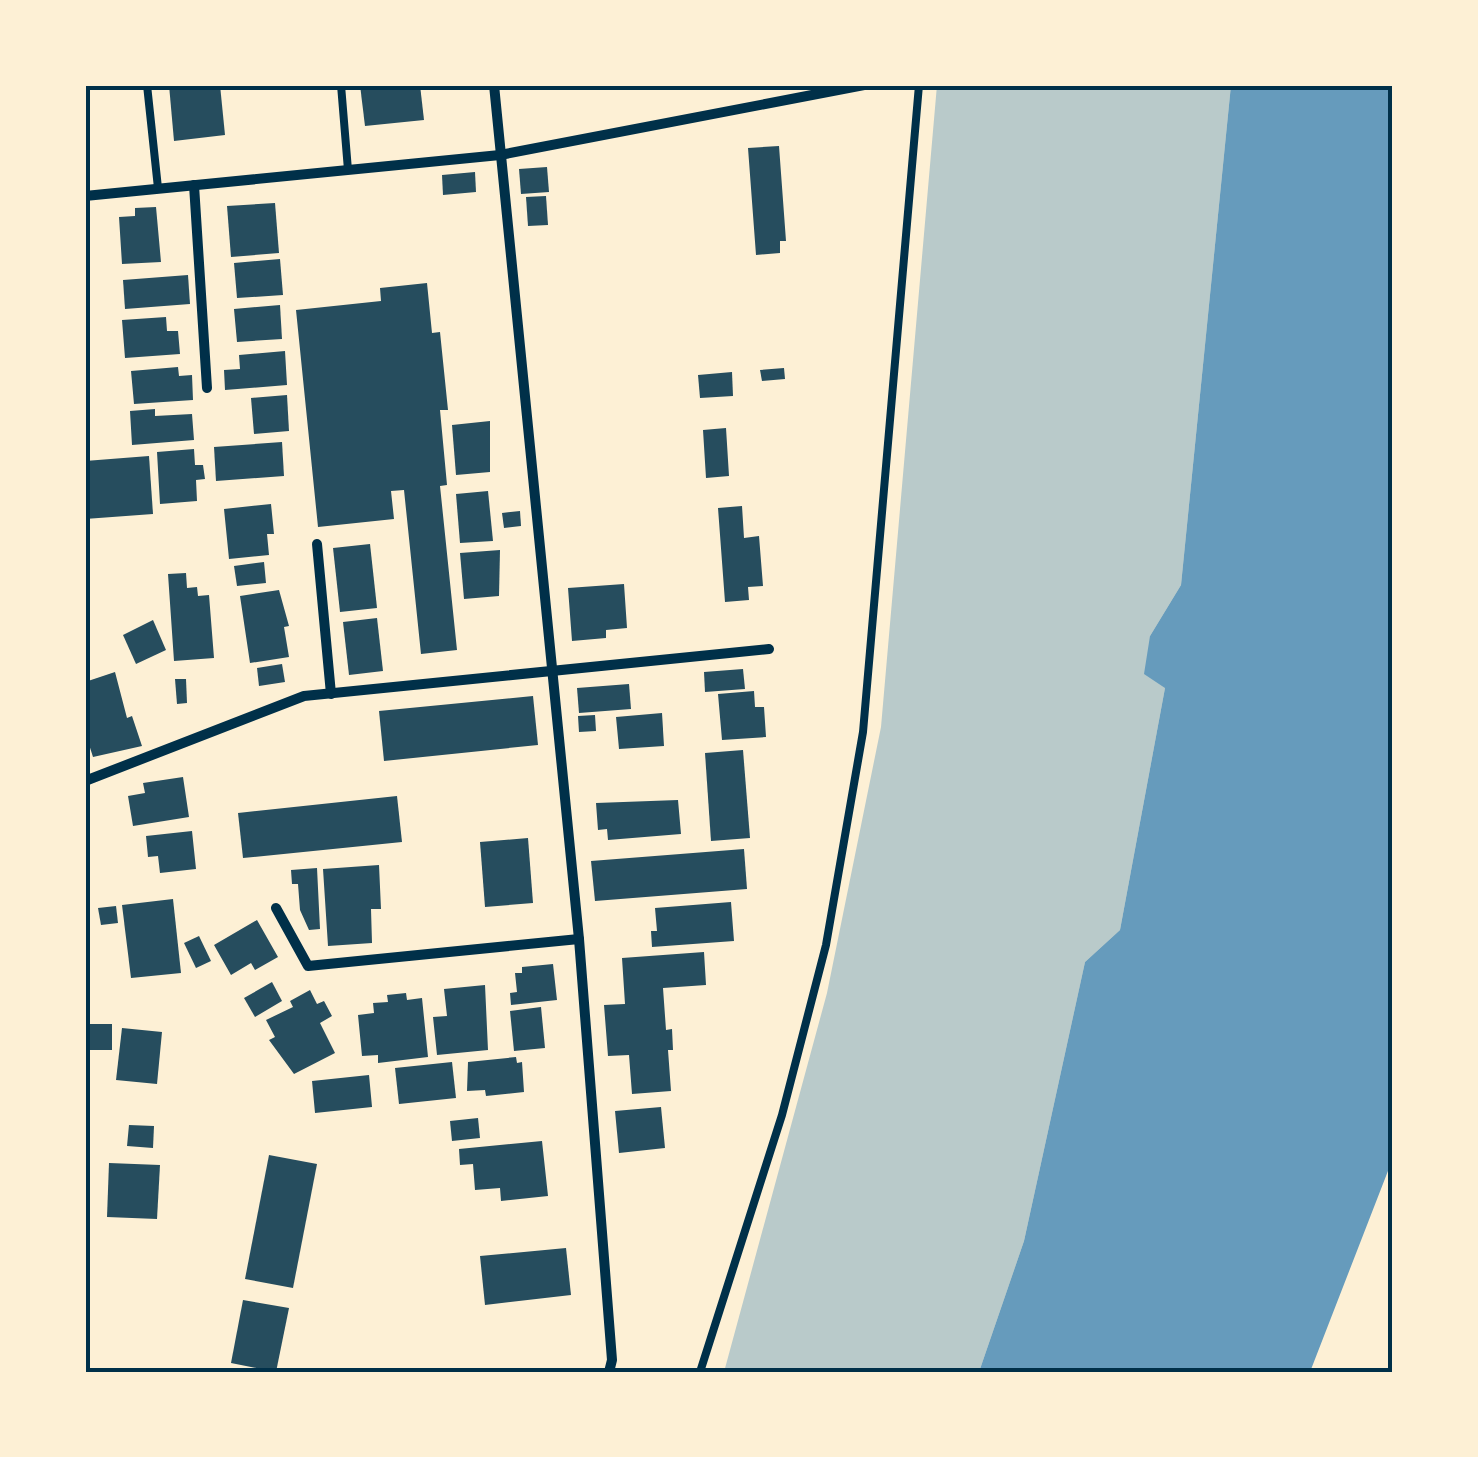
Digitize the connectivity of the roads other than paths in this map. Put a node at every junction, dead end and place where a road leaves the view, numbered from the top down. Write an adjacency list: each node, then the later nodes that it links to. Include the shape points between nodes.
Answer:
1 (147, 85): 9 (lane)
2 (341, 85): 7 (lane)
3 (494, 85): 6 (street)
4 (864, 85): 6 (street)
5 (920, 85): 20 (lane, via 864,732 826,945 782,1115)
6 (500, 154): 7 (street); 14 (street)
7 (348, 170): 8 (street)
8 (194, 185): 9 (street); 11 (street)
9 (158, 188): 10 (street)
10 (85, 196)
11 (206, 388)
12 (318, 544): 15 (street)
13 (769, 649): 14 (street)
14 (552, 670): 15 (street); 18 (street)
15 (332, 694): 16 (street, via 304,696)
16 (85, 781)
17 (276, 908): 18 (street, via 308,966)
18 (578, 939): 19 (street)
19 (609, 1372)
20 (700, 1372)

